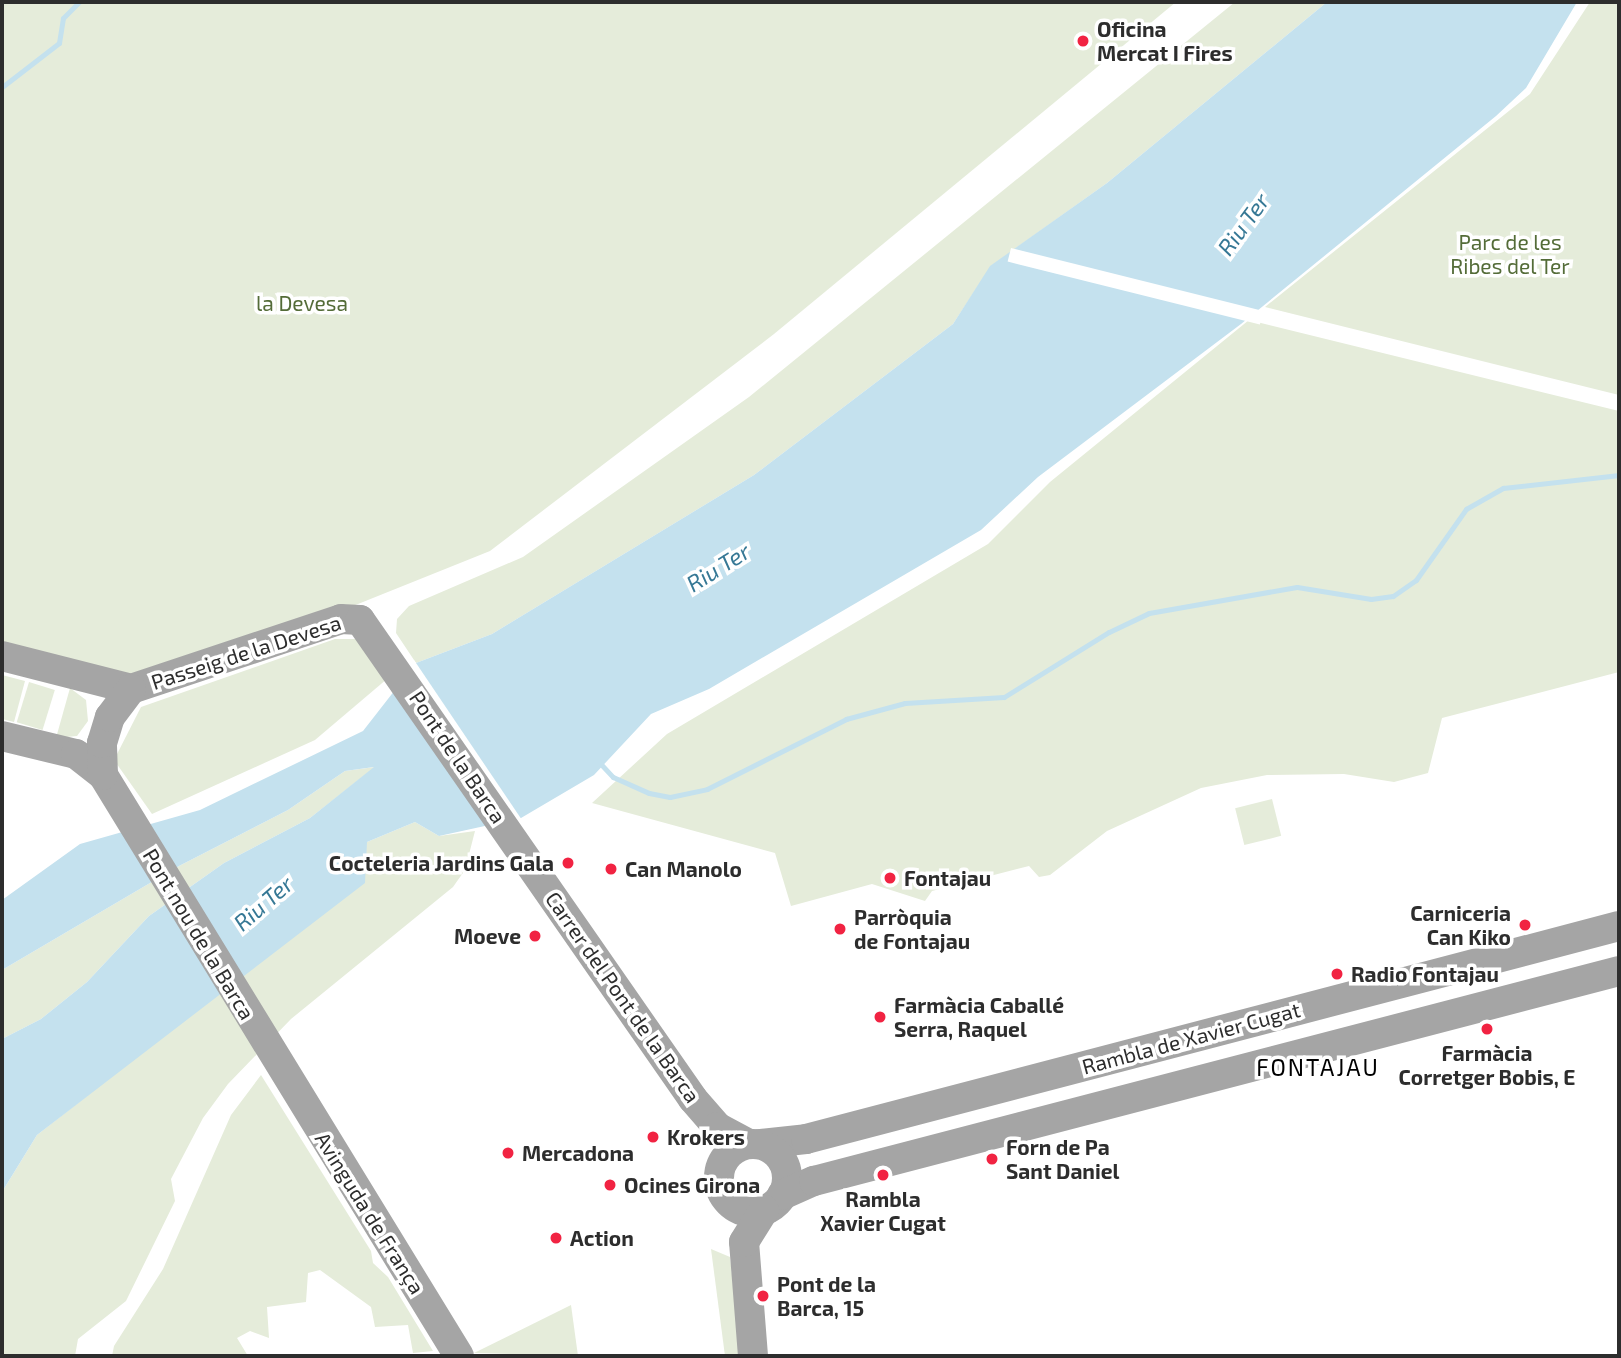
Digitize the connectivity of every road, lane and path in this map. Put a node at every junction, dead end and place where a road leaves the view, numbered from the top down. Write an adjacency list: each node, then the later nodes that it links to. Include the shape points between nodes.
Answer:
1 (360, 620): 3 (main road, Passeig de la Devesa, via 341,620); 6 (main road, Pont de la Barca)
2 (2, 656): 3 (main road, Passeig de la Devesa)
3 (131, 689): 5 (main road, Passeig de la Devesa, via 106,730 100,758)
4 (2, 736): 5 (main road, via 76,754)
5 (110, 787): 9 (main road, Pont nou de la Barca)
6 (535, 869): 10 (main road, Carrer del Pont de la Barca, via 706,1116 733,1139)
7 (1619, 926): 10 (main road, Rambla de Xavier Cugat, via 806,1139)
8 (1619, 971): 11 (main road, Rambla de Xavier Cugat, via 814,1181)
9 (282, 1069): 12 (main road, Avinguda de França)
10 (755, 1144): 11 (main road, via 776,1153 786,1169); 11 (main road, via 725,1157 719,1183 737,1208)
11 (773, 1202): 13 (main road, via 744,1242)
12 (459, 1356)
13 (752, 1356)

